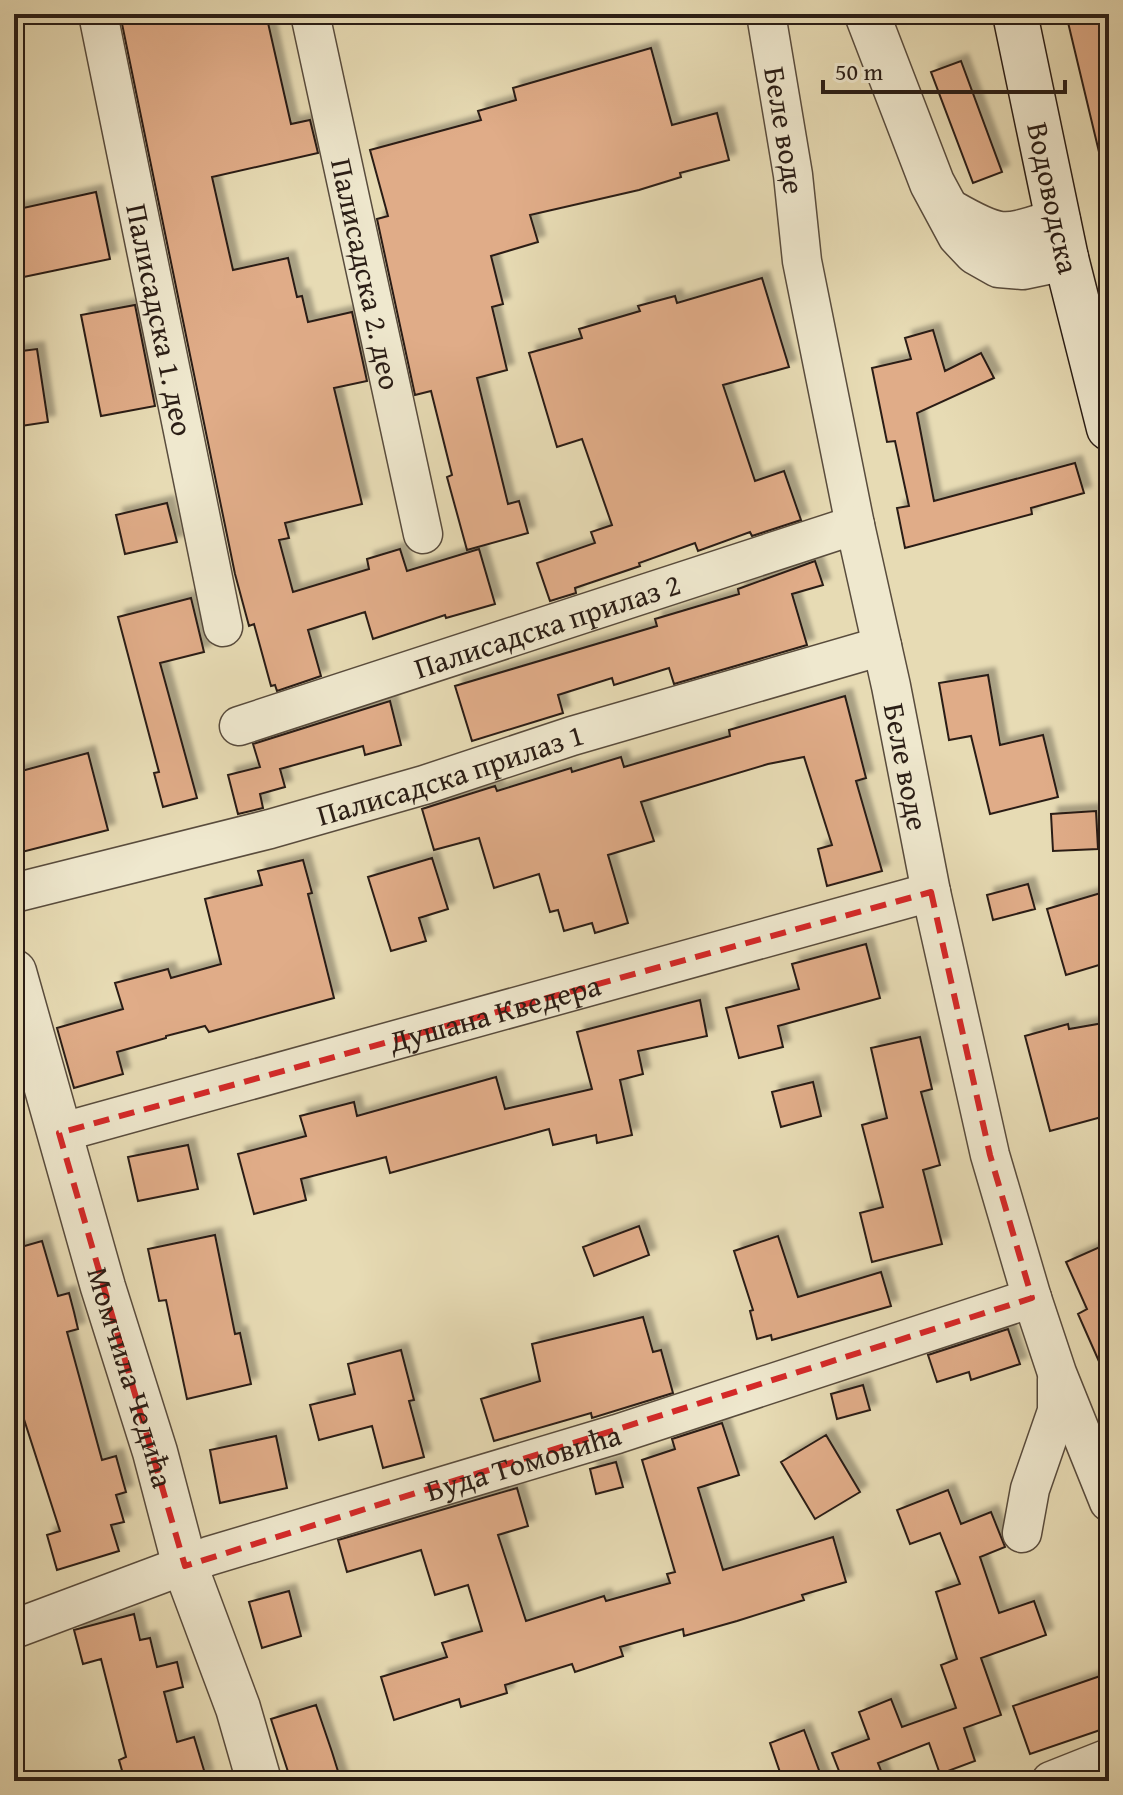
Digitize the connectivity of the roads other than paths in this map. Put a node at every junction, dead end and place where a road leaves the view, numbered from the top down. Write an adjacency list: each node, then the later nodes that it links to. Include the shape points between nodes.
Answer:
1 (98, 14): 10 (street, Палисадска 1. део)
2 (310, 14): 9 (street, Палисадска 2. део)
3 (766, 14): 8 (street, Беле воде, via 802,261)
4 (867, 14): 6 (street, via 932,183 960,235 999,265 1023,267)
5 (1015, 14): 6 (street, Водоводска)
6 (1062, 239): 7 (street, Водоводска)
7 (1109, 428)
8 (855, 525): 11 (street, Беле воде); 12 (street, Палисадска прилаз 2)
9 (423, 534)
10 (223, 627)
11 (882, 646): 13 (street, Беле воде); 14 (street, Палисадска прилаз 1, via 270,829)
12 (239, 726)
13 (931, 892): 17 (street, Душана Кведера); 18 (street, Беле воде, via 990,1155)
14 (14, 893)
15 (14, 972): 16 (street, Момчила Чедића)
16 (21, 1016): 17 (street, Момчила Чедића)
17 (59, 1133): 22 (street, Момчила Чедића)
18 (1032, 1298): 19 (street, Беле воде); 22 (street, Буда Томовића, via 617,1434)
19 (1057, 1373): 20 (street, Беле воде); 21 (street, via 1057,1411 1030,1489)
20 (1109, 1502)
21 (1022, 1533)
22 (185, 1566): 23 (street, Буда Томовића); 25 (street, Момчила Чедића)
23 (14, 1629)
24 (1109, 1758): 26 (street)
25 (259, 1781)
26 (1051, 1781)

